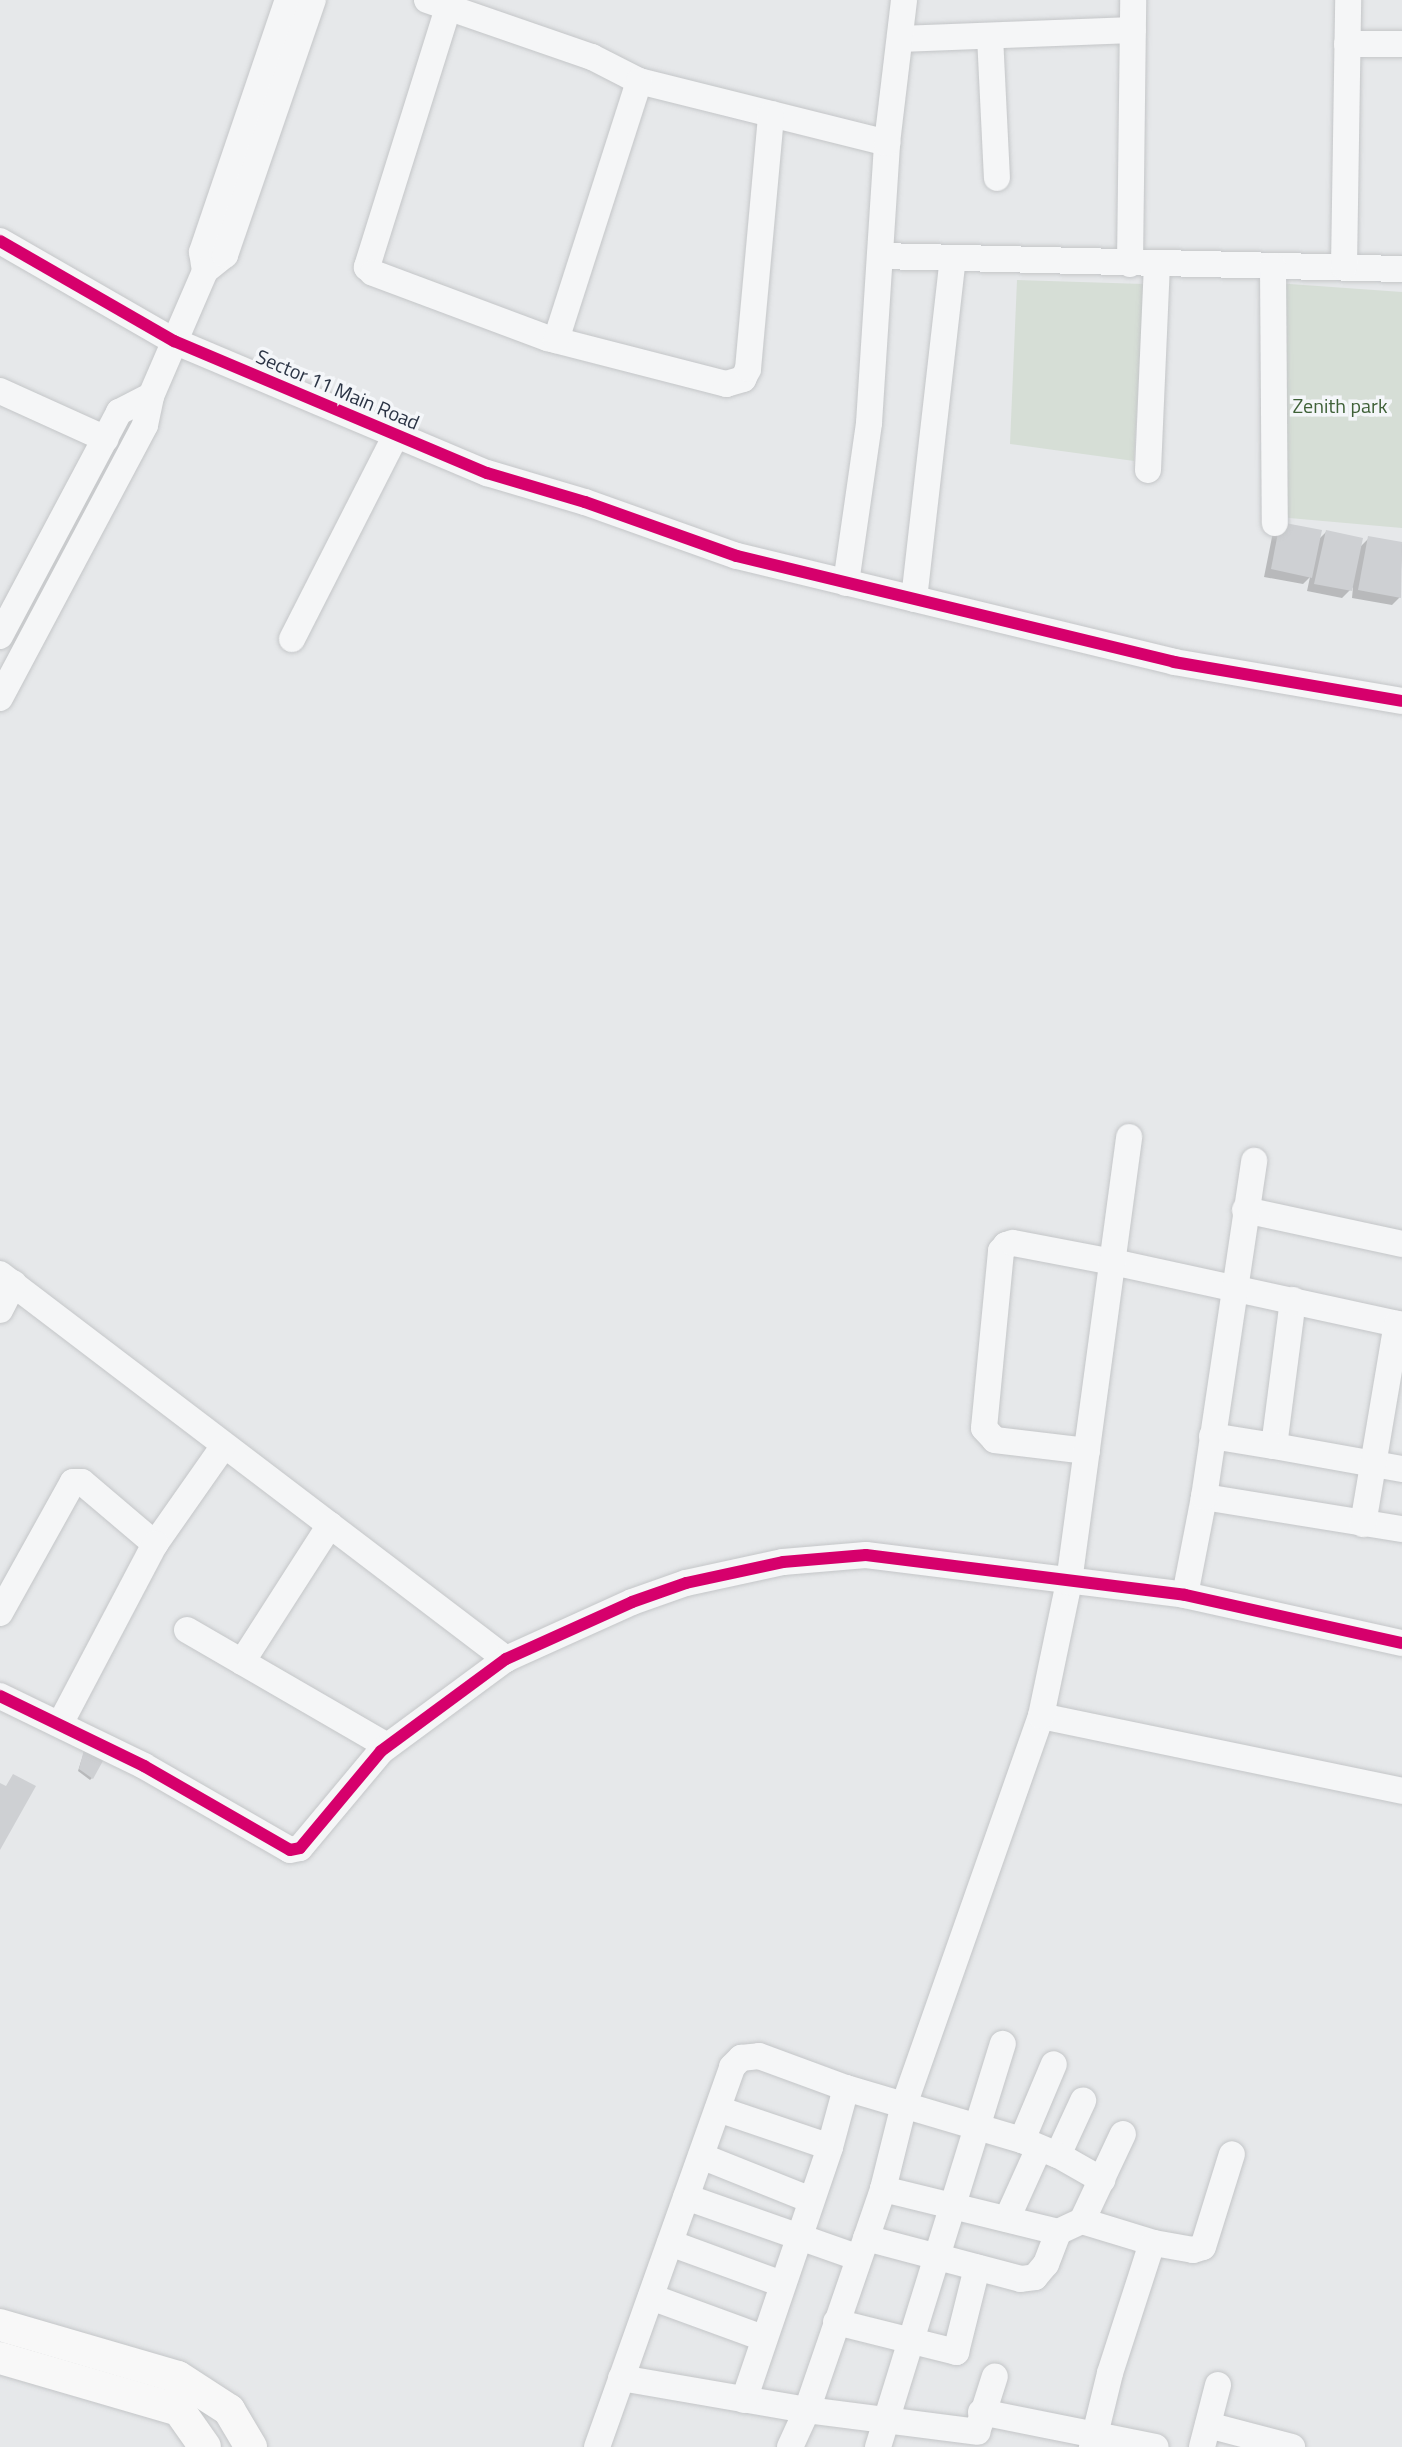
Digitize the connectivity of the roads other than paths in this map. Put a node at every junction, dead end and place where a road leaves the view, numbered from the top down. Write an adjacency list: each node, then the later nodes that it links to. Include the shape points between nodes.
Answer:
1 (288, 0): 24 (street, via 202,252)
2 (313, 0): 24 (street, via 225,255)
3 (904, 0): 9 (street)
4 (1133, 0): 7 (street)
5 (1348, 0): 10 (street)
6 (438, 2): 12 (street, via 592,57); 25 (street, via 367,267)
7 (1133, 30): 8 (street); 19 (street)
8 (990, 36): 9 (street); 15 (street)
9 (900, 39): 14 (street)
10 (1347, 44): 11 (street); 22 (street)
11 (1402, 44)
12 (639, 81): 13 (street); 25 (street)
13 (771, 114): 14 (street); 25 (street, via 743,379 726,384)
14 (887, 143): 17 (street)
15 (997, 178)
16 (0, 241): 26 (street, Sector 11 Main Road)
17 (880, 256): 18 (street); 33 (street, via 869,423)
18 (953, 258): 19 (street); 34 (street)
19 (1130, 264): 20 (street)
20 (1157, 265): 21 (street); 31 (street)
21 (1273, 266): 22 (street); 32 (street)
22 (1344, 267): 23 (street)
23 (1402, 269)
24 (205, 271): 26 (street)
25 (556, 340)
26 (174, 341): 28 (street); 29 (street, Sector 11 Main Road)
27 (0, 391): 30 (street)
28 (151, 396): 30 (street, via 119,412); 37 (street, via 145,425)
29 (396, 435): 33 (street, Sector 11 Main Road, via 487,473 737,556); 36 (street)
30 (106, 439): 35 (street)
31 (1148, 470)
32 (1275, 523)
33 (846, 583): 34 (street, Sector 11 Main Road)
34 (914, 599): 38 (street, Sector 11 Main Road, via 1174,662)
35 (0, 636)
36 (292, 639)
37 (0, 698)
38 (1402, 701)
39 (1129, 1137): 43 (street)
40 (1254, 1161): 41 (street)
41 (1245, 1210): 42 (street); 45 (street)
42 (1402, 1244)
43 (1113, 1262): 45 (street); 52 (street); 52 (street, via 1013,1243 1001,1251 984,1428 995,1440)
44 (7, 1278): 47 (street); 51 (street)
45 (1233, 1287): 46 (street); 49 (street)
46 (1293, 1300): 48 (street); 50 (street)
47 (0, 1310)
48 (1399, 1324): 53 (street)
49 (1212, 1436): 50 (street); 55 (street)
50 (1274, 1446): 53 (street)
51 (223, 1447): 57 (street); 59 (street)
52 (1087, 1451): 60 (street)
53 (1374, 1464): 54 (street); 56 (street)
54 (1402, 1469)
55 (1204, 1497): 56 (street); 61 (street)
56 (1363, 1524): 58 (street)
57 (330, 1525): 65 (street); 66 (street)
58 (1402, 1529)
59 (155, 1544): 62 (street, via 82,1482 73,1482); 69 (street)
60 (1069, 1582): 61 (street); 65 (street, via 866,1555 813,1557 686,1583); 68 (street)
61 (1185, 1595): 64 (street)
62 (0, 1613)
63 (187, 1630): 66 (street)
64 (1402, 1641)
65 (506, 1659): 70 (street)
66 (242, 1662): 70 (street)
67 (0, 1696): 69 (street)
68 (1041, 1716): 71 (street); 76 (street)
69 (60, 1724): 70 (street, via 290,1850 300,1848)
70 (387, 1746)
71 (1402, 1791)
72 (1003, 2044): 78 (street)
73 (1054, 2064): 81 (street)
74 (846, 2088): 76 (street); 77 (street, via 759,2056 741,2058 732,2067); 80 (street)
75 (1083, 2101): 81 (street)
76 (904, 2105): 78 (street); 85 (street)
77 (718, 2109): 80 (street); 83 (street)
78 (977, 2127): 81 (street); 88 (street)
79 (1123, 2134): 84 (street)
80 (830, 2147): 87 (street)
81 (1040, 2148): 84 (street); 89 (street)
82 (1232, 2154): 94 (street, via 1203,2247)
83 (701, 2156): 86 (street); 87 (street)
84 (1102, 2180): 90 (street)
85 (883, 2189): 88 (street); 95 (street)
86 (686, 2197): 92 (street); 93 (street)
87 (811, 2200): 92 (street)
88 (953, 2206): 89 (street); 96 (street)
89 (1007, 2219): 91 (street)
90 (1082, 2221): 91 (street); 94 (street)
91 (1058, 2232): 97 (street, via 1035,2277 1021,2279)
92 (799, 2237): 95 (street); 98 (street)
93 (670, 2243): 98 (street); 99 (street)
94 (1154, 2243): 113 (street, via 1110,2373)
95 (862, 2248): 96 (street); 100 (street)
96 (937, 2257): 97 (street); 103 (street)
97 (977, 2268): 103 (street, via 956,2352)
98 (782, 2284): 102 (street)
99 (651, 2297): 102 (street); 106 (street)
100 (836, 2322): 103 (street); 109 (street)
101 (0, 2325): 115 (main road, via 178,2377 229,2410)
102 (763, 2338): 108 (street)
103 (911, 2341): 110 (street)
104 (0, 2358): 114 (main road, via 179,2410)
105 (995, 2376): 111 (street)
106 (621, 2378): 108 (street); 116 (street)
107 (1218, 2385): 112 (street)
108 (744, 2400): 109 (street)
109 (807, 2410): 110 (street); 117 (street)
110 (887, 2420): 111 (street); 118 (street)
111 (978, 2430): 113 (street)
112 (1205, 2436): 120 (street)
113 (1094, 2440): 119 (street)
114 (205, 2447)
115 (251, 2447)
116 (597, 2447)
117 (790, 2447)
118 (878, 2447)
119 (1153, 2447)
120 (1292, 2447)

